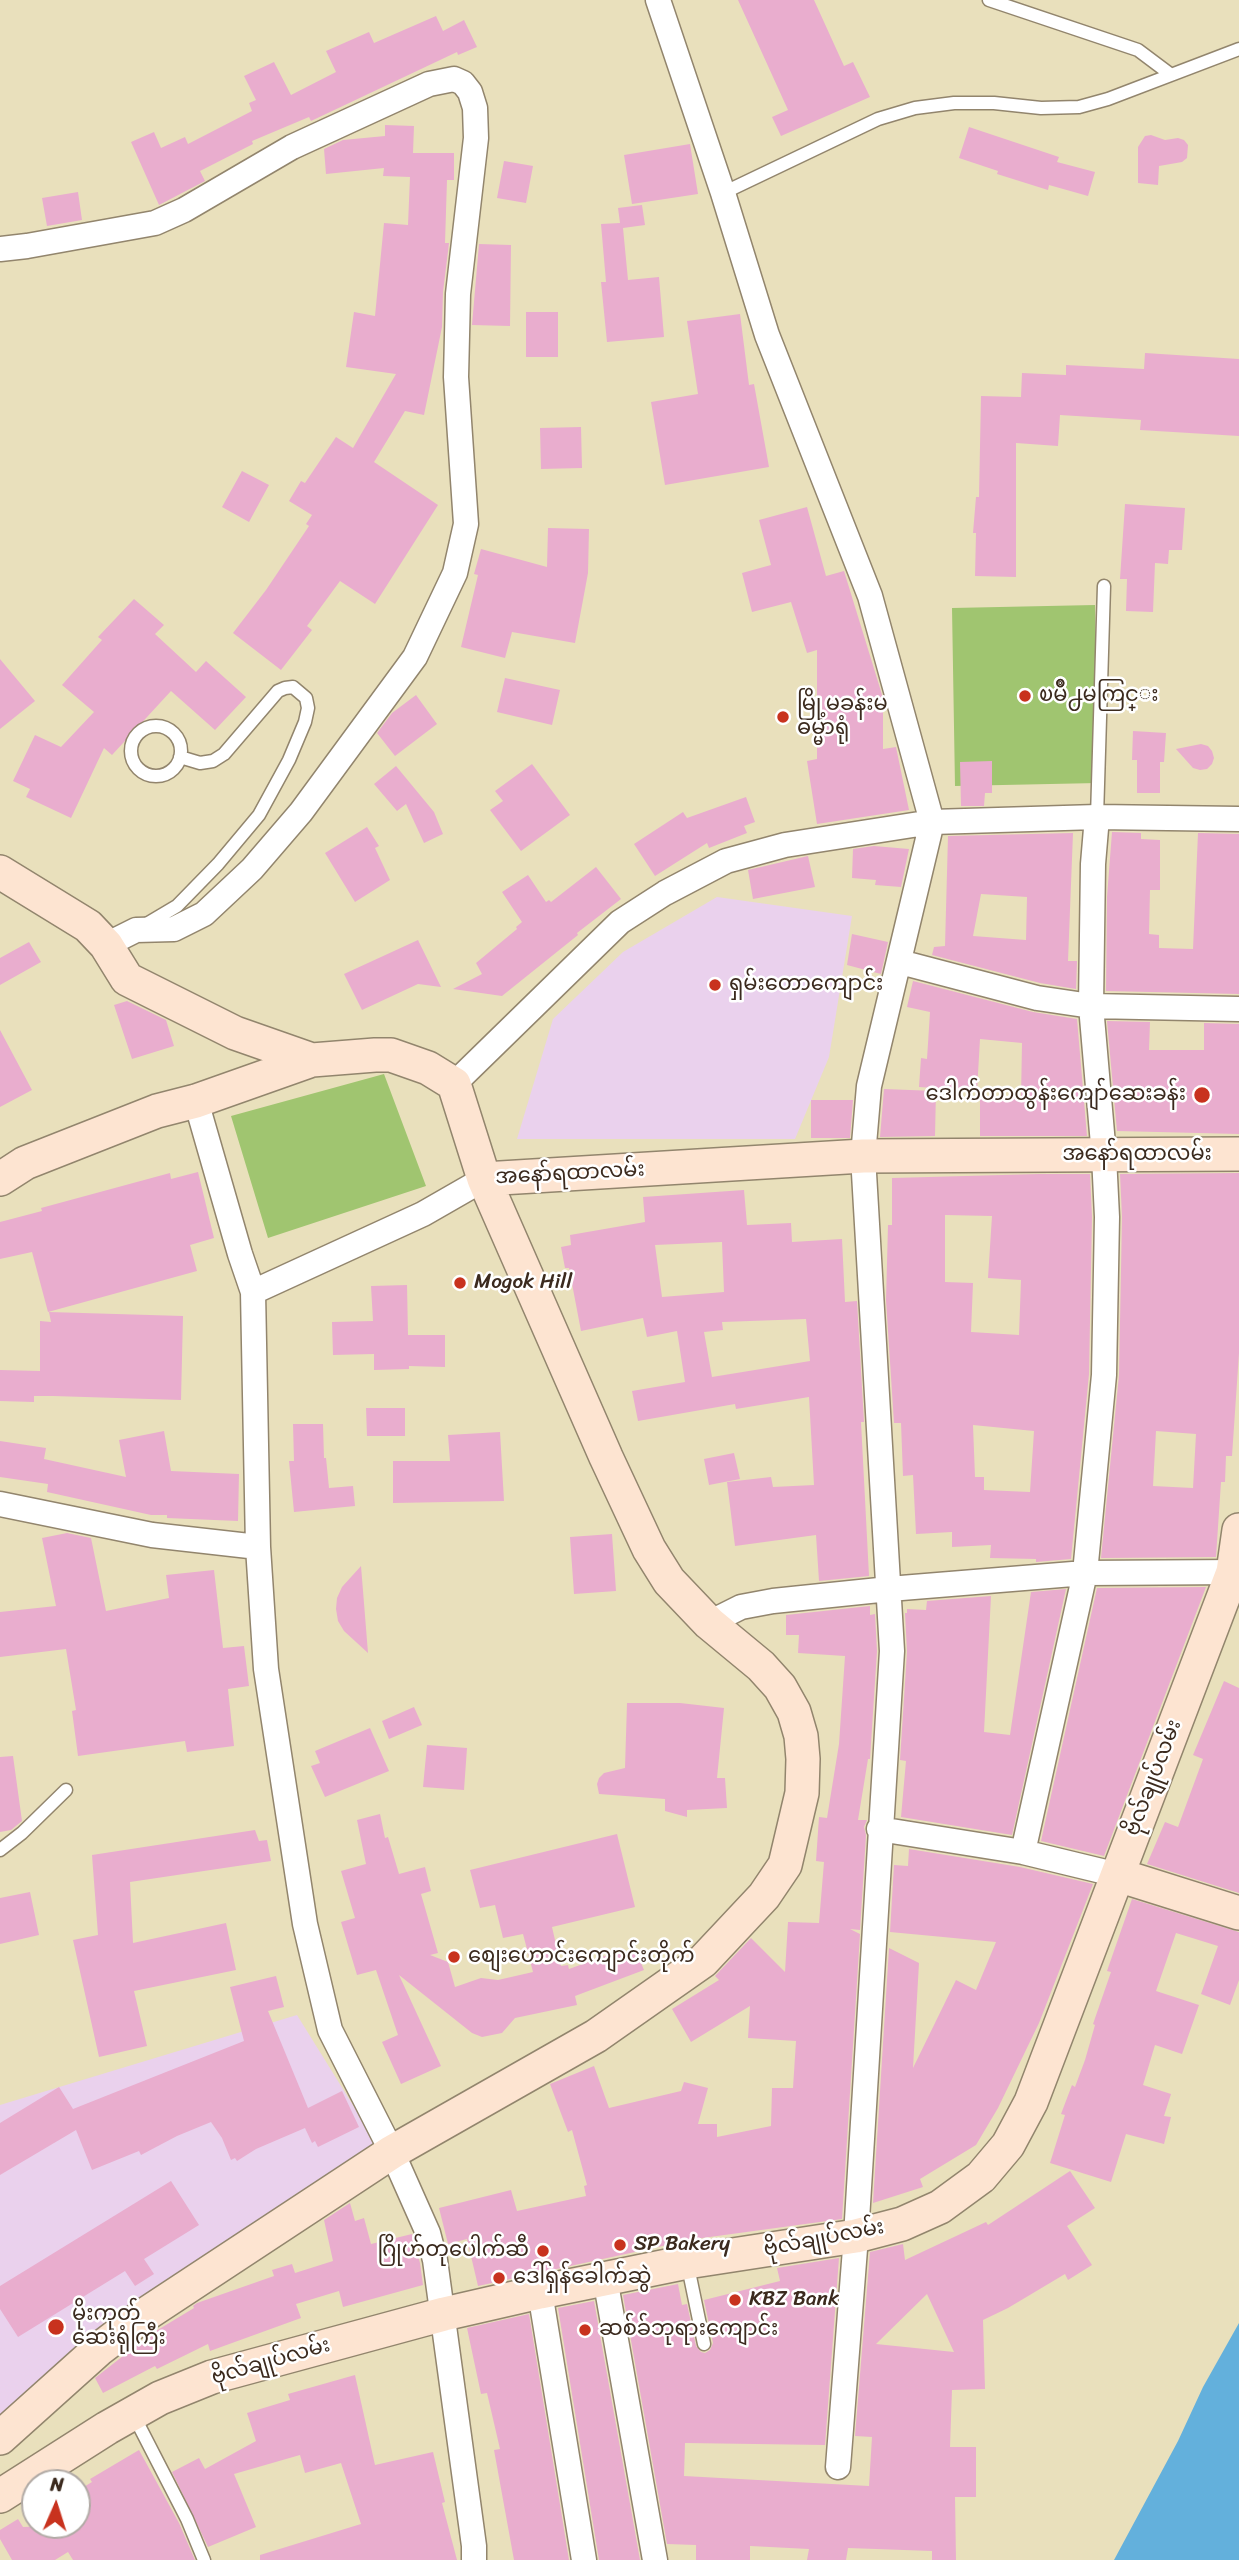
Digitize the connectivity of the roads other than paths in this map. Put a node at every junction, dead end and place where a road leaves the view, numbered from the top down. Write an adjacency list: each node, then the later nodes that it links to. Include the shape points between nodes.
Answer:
1 (658, 0): 5 (street)
2 (989, 0): 4 (lane, via 1138,50)
3 (1239, 48): 4 (lane)
4 (1170, 74): 5 (lane, via 1079,107 994,103 915,107)
5 (723, 193): 11 (street, via 767,335 870,596)
6 (0, 249): 13 (street, via 155,223 292,147 429,84 454,79 470,92 476,138 458,294 456,377 466,524 455,573 415,657 301,812 252,869 204,914 174,929)
7 (1104, 586): 9 (lane)
8 (180, 757): 8 (lane, via 174,734 161,727 146,728 134,738 134,762 147,774 163,775); 13 (lane, via 200,763 224,754 278,691 293,687 306,698 305,722 259,815 177,906)
9 (1097, 817): 10 (street); 11 (street); 16 (street)
10 (1239, 819)
11 (932, 822): 15 (street); 19 (street, via 785,845 726,861 665,893 620,922)
12 (0, 872): 14 (street, via 88,926)
13 (136, 930): 14 (street)
14 (106, 945): 18 (street, via 127,979 235,1033)
15 (900, 962): 16 (street, via 1037,998); 22 (street, via 869,1086)
16 (1090, 1006): 17 (street); 23 (street)
17 (1239, 1009)
18 (312, 1060): 19 (street, via 391,1055 428,1068); 20 (street)
19 (454, 1084): 25 (street, အ‌နော်‌ရထာလမ်း)
20 (196, 1101): 24 (street, via 157,1111 25,1163); 26 (street)
21 (1239, 1154): 23 (street, အ‌နော်‌ရထာလမ်း)
22 (863, 1156): 23 (street, အ‌နော်‌ရထာလမ်း); 25 (street, အ‌နော်‌ရထာလမ်း); 32 (street)
23 (1104, 1156): 31 (street, via 1104,1375)
24 (0, 1179)
25 (484, 1179): 26 (street, via 423,1214); 33 (street, via 649,1549 669,1581)
26 (253, 1292): 29 (street)
27 (0, 1504): 29 (street, via 152,1535)
28 (1239, 1530): 30 (street, ဗိုလ်‌ချုပ်‌လမ်း)
29 (258, 1547): 40 (street, via 267,1670 305,1924 330,2030)
30 (1236, 1572): 31 (street); 38 (street, ဗိုလ်‌ချုပ်‌လမ်း)
31 (1084, 1573): 32 (street); 37 (street)
32 (890, 1589): 33 (street, via 741,1607); 35 (street, via 892,1651)
33 (709, 1623): 40 (street, via 761,1666 794,1712 801,1736 802,1793 785,1865 764,1896 703,1961 596,2036)
34 (66, 1790): 36 (lane)
35 (879, 1829): 37 (street); 41 (street)
36 (0, 1850)
37 (1023, 1852): 38 (street)
38 (1118, 1875): 39 (street); 41 (street, ဗိုလ်‌ချုပ်‌လမ်း, via 1031,2102 1008,2145 981,2177 940,2207 902,2224)
39 (1239, 1913)
40 (392, 2152): 45 (street, via 428,2234); 48 (street, via 140,2318)
41 (856, 2236): 42 (street, ဗိုလ်‌ချုပ်‌လမ်း); 49 (street)
42 (687, 2262): 43 (street, ဗိုလ်‌ချုပ်‌လမ်း); 46 (lane)
43 (605, 2278): 44 (street, ဗိုလ်‌ချုပ်‌လမ်း); 54 (street)
44 (540, 2292): 45 (street, ဗိုလ်‌ချုပ်‌လမ်း); 53 (street)
45 (444, 2314): 47 (street, ဗိုလ်‌ချုပ်‌လမ်း, via 212,2377); 52 (street)
46 (704, 2344)
47 (133, 2413): 50 (street, ဗိုလ်‌ချုပ်‌လမ်း); 51 (lane)
48 (0, 2438)
49 (838, 2467)
50 (0, 2496)
51 (204, 2560)
52 (474, 2560)
53 (584, 2560)
54 (655, 2560)

